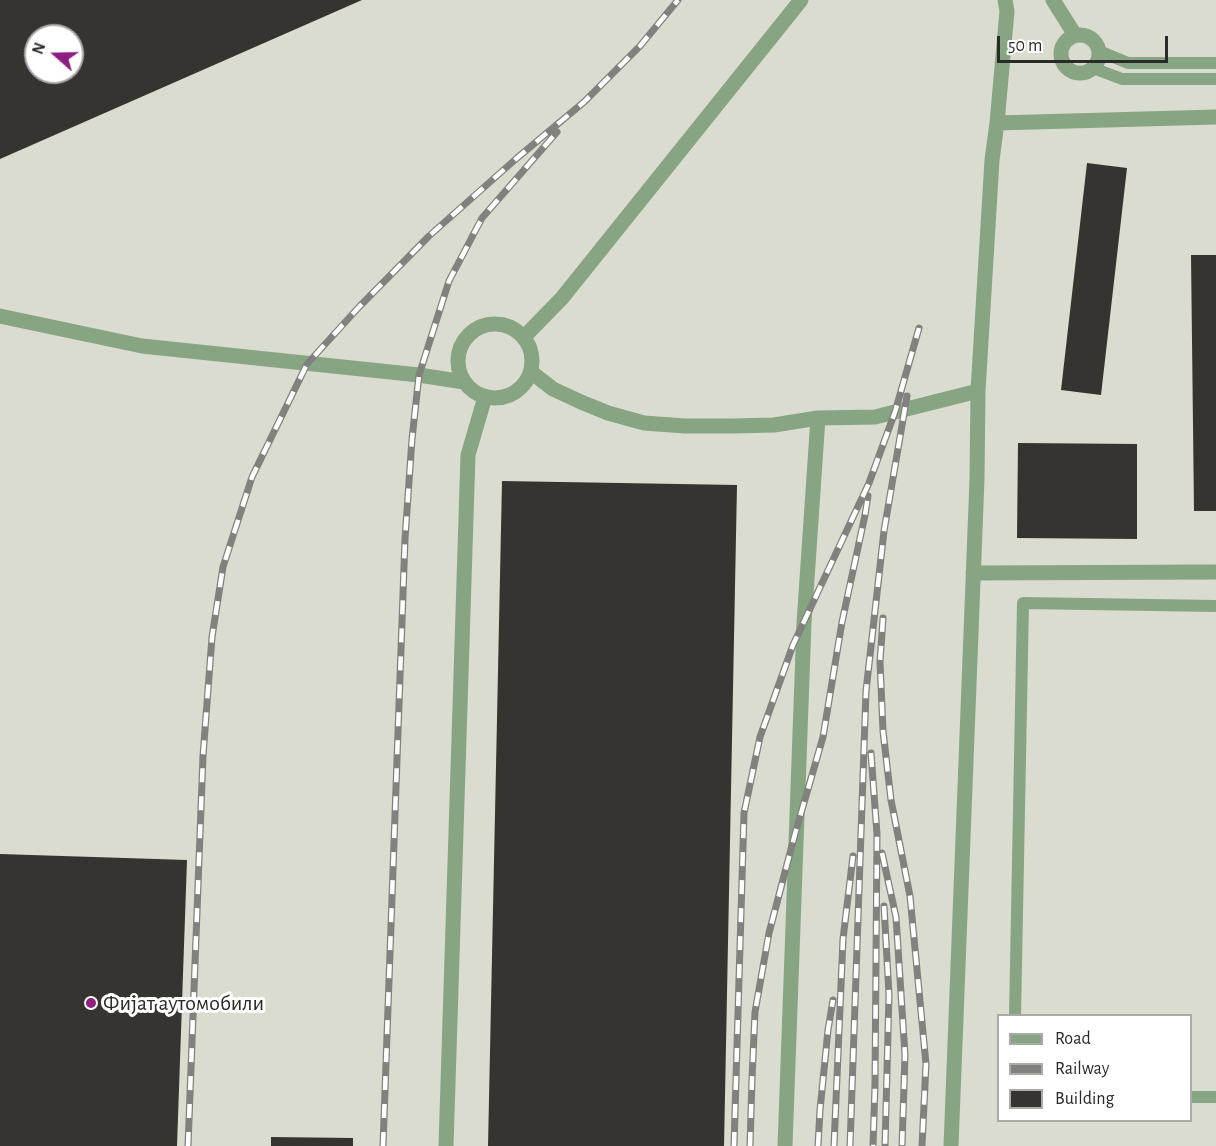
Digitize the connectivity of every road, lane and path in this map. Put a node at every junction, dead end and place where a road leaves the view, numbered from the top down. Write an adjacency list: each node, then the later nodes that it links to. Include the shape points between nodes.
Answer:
1 (801, 0): 12 (street, via 562,298)
2 (1005, 0): 10 (street)
3 (1053, 0): 4 (street)
4 (1075, 34): 5 (street, via 1088,36); 7 (street, via 1061,47 1064,66 1075,73)
5 (1099, 51): 6 (lane, via 1128,63); 7 (street)
6 (1216, 63)
7 (1093, 68): 8 (lane, via 1122,79)
8 (1216, 79)
9 (1216, 117): 10 (street)
10 (997, 123): 15 (street)
11 (0, 316): 14 (street, via 142,346)
12 (524, 337): 13 (street, via 532,354); 14 (street, via 505,324 482,325 473,331 459,349 459,372)
13 (531, 372): 16 (street, via 517,391 496,398); 17 (street, via 553,389 581,402 644,423 774,425)
14 (464, 382): 16 (street)
15 (978, 391): 17 (street, via 876,417); 19 (street)
16 (484, 397): 24 (street, via 468,455)
17 (818, 418): 25 (street, via 804,623)
18 (1216, 572): 19 (street)
19 (973, 573): 26 (street)
20 (1216, 606): 21 (lane, via 1023,603)
21 (1015, 1014)
22 (1192, 1097): 23 (lane)
23 (1216, 1097)
24 (446, 1146)
25 (785, 1146)
26 (951, 1146)

